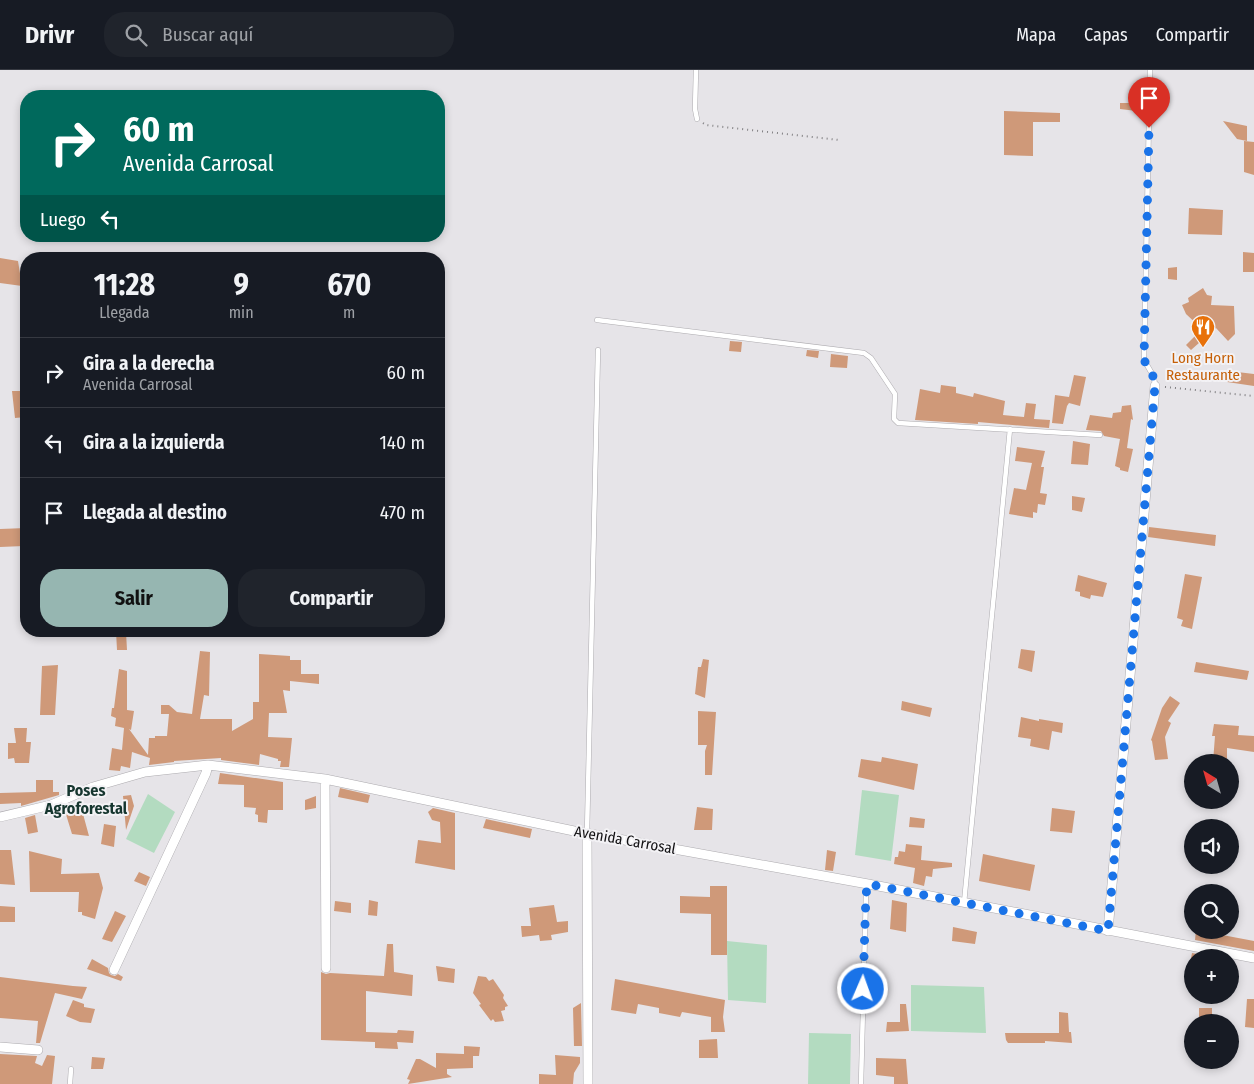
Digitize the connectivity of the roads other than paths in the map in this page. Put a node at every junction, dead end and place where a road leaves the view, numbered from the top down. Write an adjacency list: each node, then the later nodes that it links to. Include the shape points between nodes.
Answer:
1 (696, 70): 3 (lane)
2 (1150, 70): 6 (lane, via 1144,360)
3 (697, 119)
4 (597, 320): 7 (lane, via 864,353 894,394 894,419 898,423)
5 (598, 350): 12 (lane)
6 (1155, 386): 15 (street)
7 (1010, 430): 8 (lane); 14 (lane)
8 (1100, 435)
9 (208, 765): 10 (street, Avenida Carrosal); 11 (street, Avenida Carrosal, via 145,772 93,786 51,805); 18 (street)
10 (325, 779): 12 (street, Avenida Carrosal); 17 (street)
11 (0, 817)
12 (587, 833): 13 (street, Avenida Carrosal); 23 (street)
13 (868, 884): 14 (street, Avenida Carrosal); 24 (lane)
14 (964, 903): 15 (street, Avenida Carrosal)
15 (1108, 931): 16 (street, Avenida Carrosal)
16 (1254, 958)
17 (326, 968)
18 (114, 970)
19 (0, 1047): 20 (street)
20 (38, 1050)
21 (72, 1069): 22 (lane)
22 (70, 1084)
23 (588, 1084)
24 (861, 1084)

